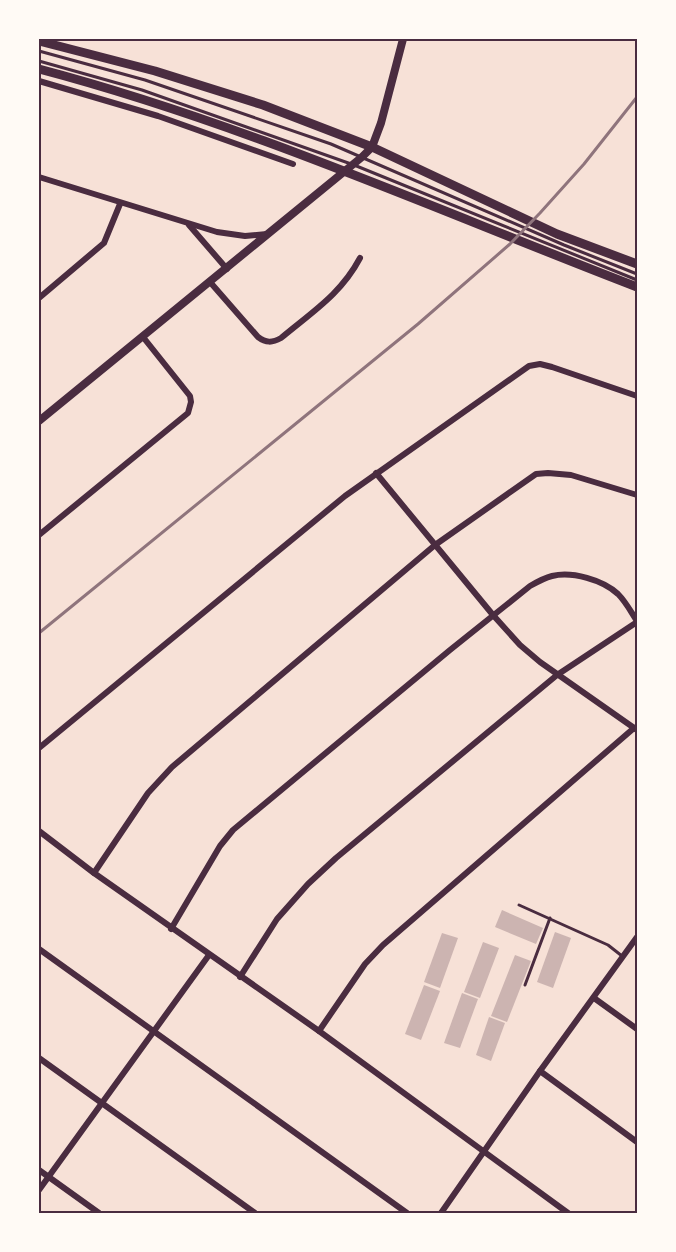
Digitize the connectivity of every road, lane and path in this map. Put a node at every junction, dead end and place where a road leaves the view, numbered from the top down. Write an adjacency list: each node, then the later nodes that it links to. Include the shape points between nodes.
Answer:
1 (403, 39): 7 (street)
2 (39, 41): 7 (main road, via 253,102)
3 (39, 51): 8 (lane, via 145,80)
4 (39, 61): 10 (lane, via 142,90)
5 (39, 69): 11 (main road, via 149,101)
6 (39, 81): 9 (street, via 158,116)
7 (372, 147): 8 (street); 17 (main road, via 557,234)
8 (362, 158): 10 (street); 19 (lane)
9 (293, 164)
10 (354, 165): 11 (street); 20 (lane)
11 (346, 172): 15 (street); 22 (main road)
12 (39, 177): 13 (street)
13 (120, 204): 14 (street); 23 (street, via 105,243)
14 (188, 224): 15 (street, via 234,235); 18 (street)
15 (268, 234): 18 (street)
16 (360, 258): 21 (street, via 351,276 333,295 281,338 270,342 258,337)
17 (637, 264)
18 (226, 269): 21 (street)
19 (637, 274)
20 (637, 280)
21 (210, 282): 24 (street)
22 (637, 287)
23 (39, 298)
24 (143, 337): 26 (street); 29 (street, via 190,396 188,413)
25 (637, 396): 27 (street, via 534,364)
26 (39, 421)
27 (376, 473): 30 (street); 35 (street)
28 (637, 495): 30 (street, via 571,475 536,474)
29 (39, 535)
30 (435, 545): 31 (street); 37 (street, via 172,767 148,793)
31 (493, 615): 32 (street, via 542,580 568,575 609,588 625,602); 33 (street, via 530,654); 40 (street, via 226,837)
32 (637, 622): 33 (street)
33 (557, 675): 34 (street); 45 (street, via 308,884 278,919)
34 (635, 729): 50 (street, via 383,945 365,964)
35 (39, 748)
36 (39, 831): 37 (street)
37 (94, 873): 40 (street)
38 (519, 906): 39 (lane)
39 (550, 918): 44 (lane, via 608,945); 46 (lane)
40 (171, 928): 43 (street)
41 (637, 937): 44 (street)
42 (39, 949): 49 (street)
43 (209, 955): 45 (street); 49 (street)
44 (622, 956): 47 (street)
45 (240, 977): 50 (street)
46 (525, 985)
47 (594, 998): 48 (street); 52 (street)
48 (637, 1029)
49 (153, 1030): 53 (street); 61 (street)
50 (319, 1031): 55 (street)
51 (39, 1058): 53 (street)
52 (540, 1071): 54 (street); 55 (street)
53 (102, 1102): 57 (street); 60 (street)
54 (637, 1142)
55 (485, 1151): 62 (street); 63 (street)
56 (39, 1170): 57 (street)
57 (48, 1176): 58 (street); 59 (street)
58 (39, 1190)
59 (99, 1213)
60 (255, 1213)
61 (407, 1213)
62 (441, 1213)
63 (568, 1213)

